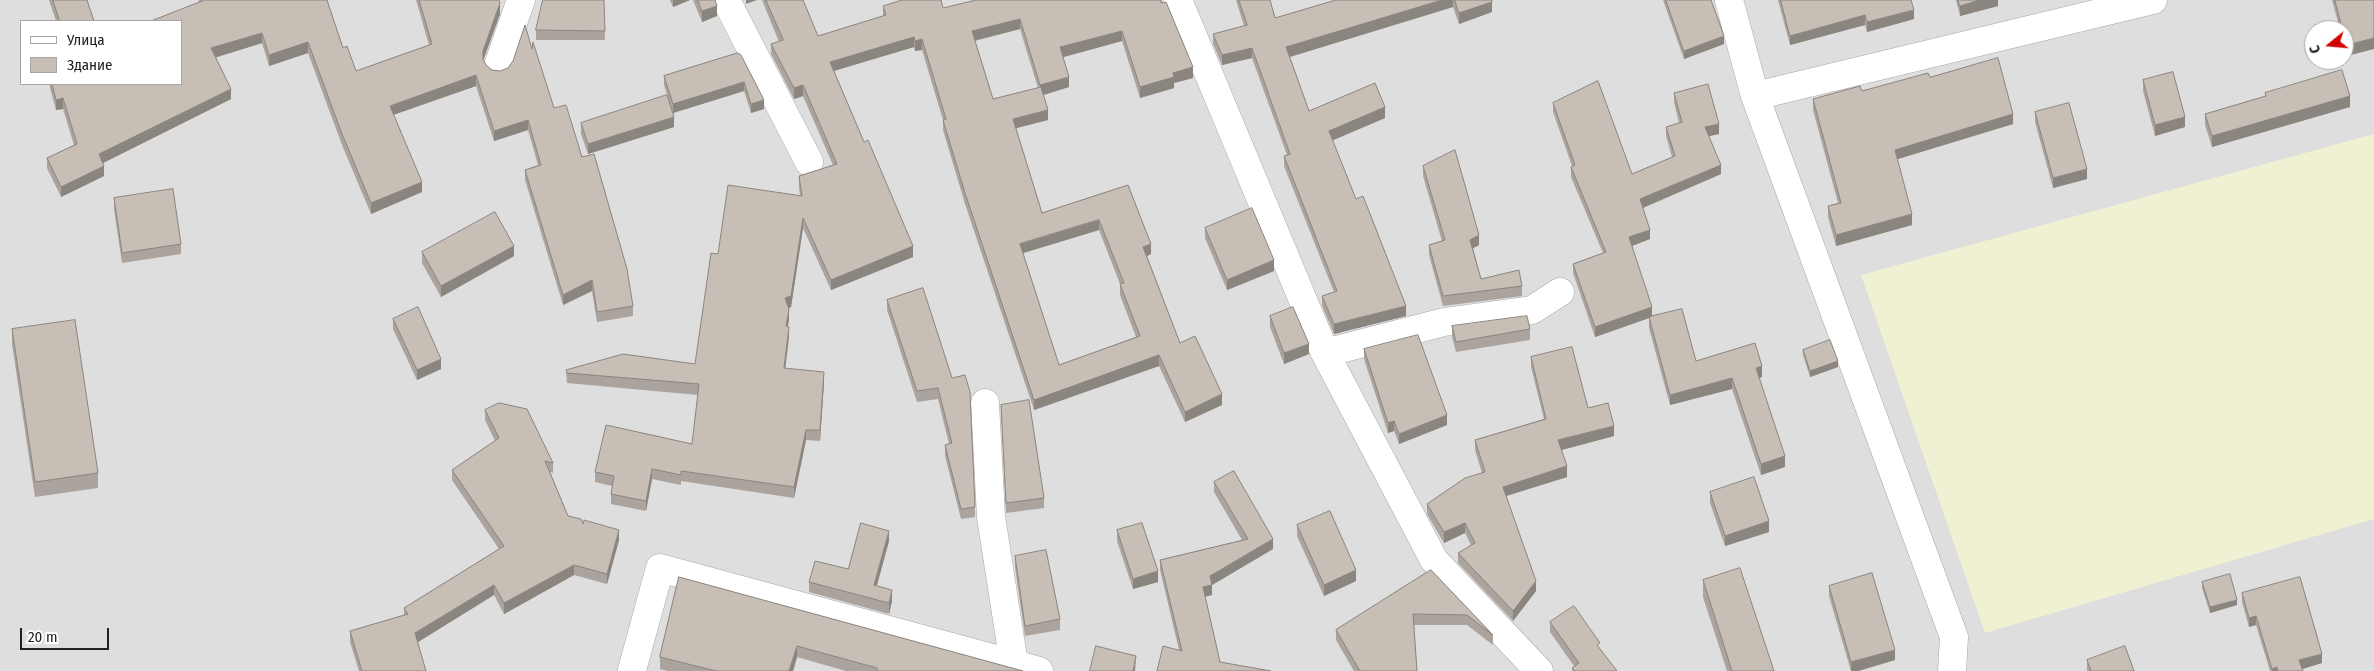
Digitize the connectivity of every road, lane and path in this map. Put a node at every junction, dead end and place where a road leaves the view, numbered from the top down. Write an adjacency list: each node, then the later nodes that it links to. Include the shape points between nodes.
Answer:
1 (521, 0): 6 (street)
2 (726, 0): 8 (street)
3 (1178, 0): 10 (street)
4 (1729, 0): 7 (street)
5 (2152, 0): 7 (street)
6 (498, 66)
7 (1755, 96): 15 (street, via 1954,637)
8 (809, 162)
9 (1560, 292): 10 (street, via 1532,310 1444,322)
10 (1325, 353): 14 (street, via 1434,560)
11 (985, 403): 12 (street, via 991,518)
12 (1027, 667): 13 (street, via 660,568)
13 (632, 670)
14 (1539, 671)
15 (1952, 671)

